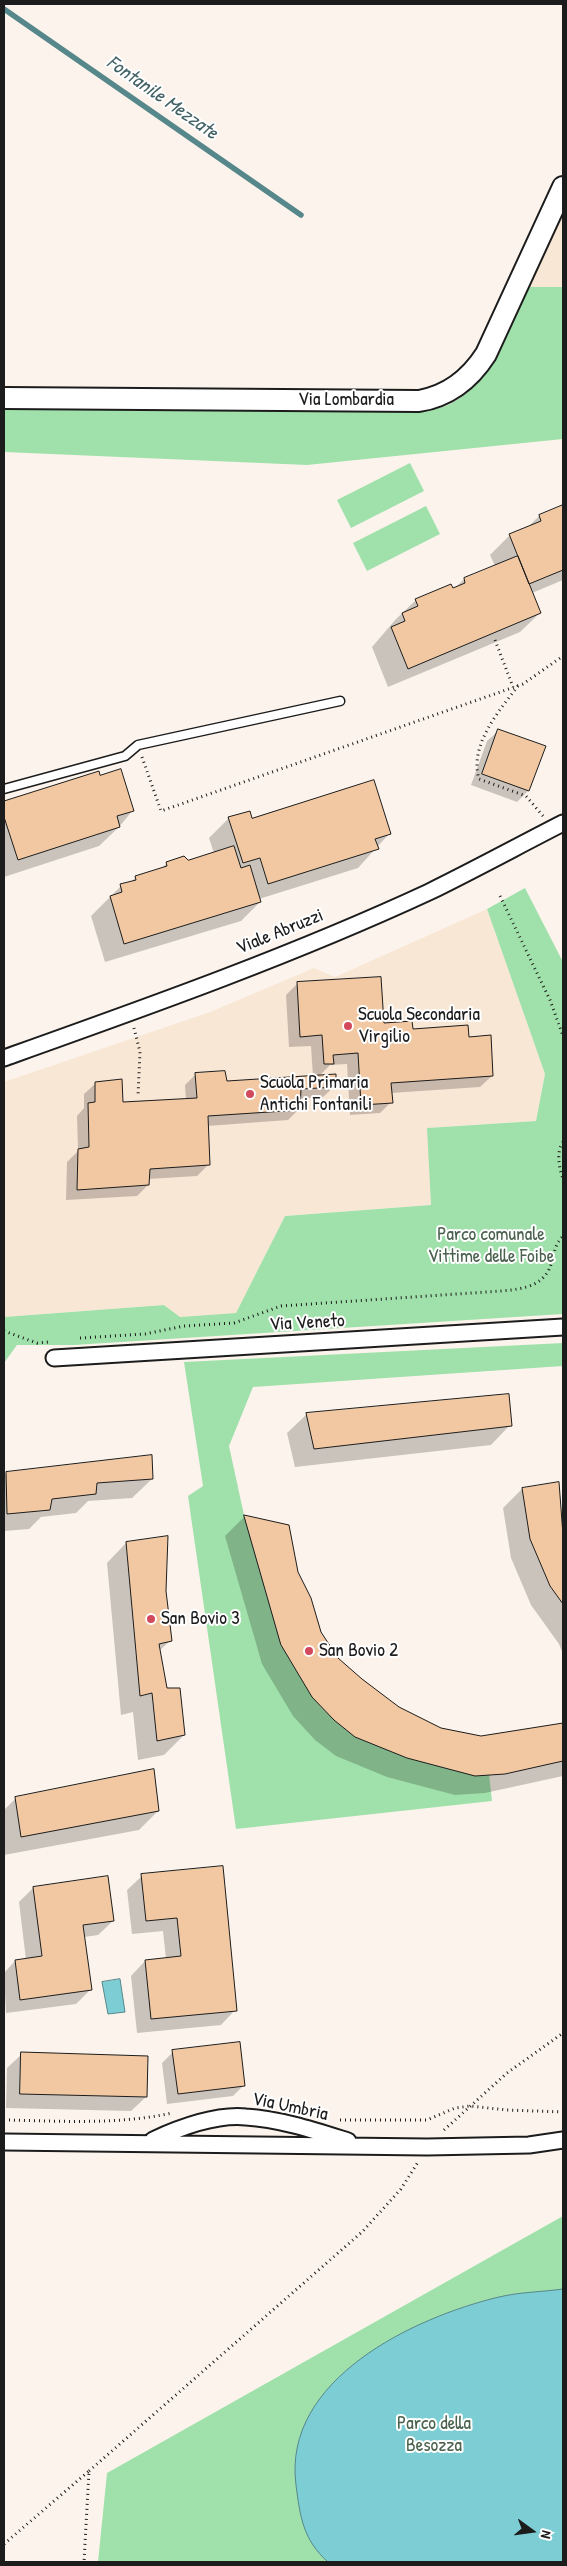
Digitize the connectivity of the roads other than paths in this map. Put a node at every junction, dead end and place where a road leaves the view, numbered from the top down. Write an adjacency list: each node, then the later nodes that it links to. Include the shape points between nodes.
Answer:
1 (563, 187): 2 (street, Via Lombardia, via 486,354 468,378 440,395 419,401)
2 (4, 398)
3 (340, 701): 4 (lane, via 138,745 125,756)
4 (4, 789)
5 (563, 823): 6 (street, Viale Abruzzi, via 429,892 304,945)
6 (4, 1058)
7 (563, 1327): 8 (street, Via Veneto)
8 (54, 1358)
9 (563, 2140): 12 (street, Via Umbria, via 529,2145)
10 (4, 2142): 11 (street, Via Umbria)
11 (150, 2142): 12 (street, Via Umbria); 12 (street, Via Umbria, via 183,2126 245,2116 324,2133)
12 (365, 2147)

